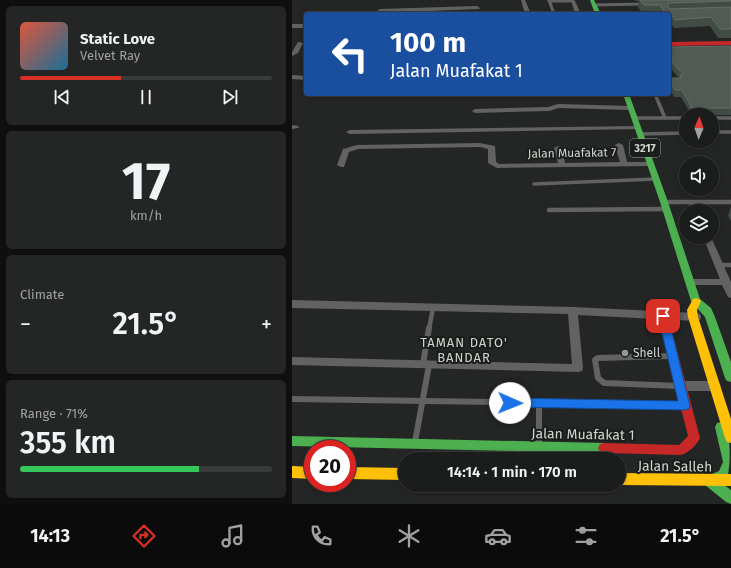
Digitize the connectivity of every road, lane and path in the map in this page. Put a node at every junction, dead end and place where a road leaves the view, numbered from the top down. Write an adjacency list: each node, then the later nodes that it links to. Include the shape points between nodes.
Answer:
1 (476, 0): 8 (street)
2 (524, 0): 12 (street)
3 (549, 1): 4 (lane); 13 (lane)
4 (573, 1): 14 (street)
5 (593, 2): 7 (lane); 15 (main road)
6 (379, 4): 9 (street)
7 (648, 4)
8 (477, 8): 10 (street); 11 (street)
9 (379, 12): 10 (street)
10 (427, 12)
11 (478, 12)
12 (527, 12)
13 (553, 12)
14 (577, 12)
15 (597, 12)
16 (292, 26): 17 (street)
17 (304, 26)
18 (300, 43): 21 (street, via 296,52)
19 (731, 43): 20 (main road)
20 (671, 44)
21 (292, 54)
22 (292, 77): 23 (street)
23 (304, 78)
24 (627, 96): 26 (main road, 3217)
25 (656, 96): 29 (lane)
26 (631, 108): 27 (street, via 558,106 549,109); 28 (main road, 3217)
27 (476, 111)
28 (635, 118): 29 (lane); 33 (main road, 3217)
29 (665, 118): 30 (lane)
30 (679, 118)
31 (719, 118): 32 (lane)
32 (731, 118)
33 (639, 131): 34 (street); 37 (lane); 41 (main road, 3217)
34 (350, 132)
35 (719, 132): 36 (lane)
36 (731, 132)
37 (679, 133)
38 (619, 145): 40 (street)
39 (558, 148): 43 (street)
40 (624, 164): 41 (street, Jalan Muafakat 7); 43 (street, Jalan Muafakat 7)
41 (650, 164): 44 (main road, 3217)
42 (341, 165): 43 (street, Jalan Muafakat 7, via 346,151 356,147 480,145 492,148 494,165)
43 (562, 165)
44 (656, 179): 45 (lane); 48 (main road, 3217)
45 (534, 184)
46 (731, 202): 47 (lane)
47 (717, 204)
48 (665, 205): 49 (lane); 50 (lane); 54 (main road, 3217)
49 (679, 206)
50 (550, 210)
51 (710, 244): 53 (street)
52 (731, 264): 53 (lane)
53 (719, 265): 55 (street)
54 (690, 282): 55 (street); 57 (main road, 3217)
55 (726, 282): 56 (street)
56 (731, 295)
57 (696, 302): 62 (main road, 3217, via 692,310); 63 (main road, 3217)
58 (292, 304): 59 (street)
59 (433, 308): 60 (street); 66 (lane)
60 (573, 311): 61 (street); 66 (street, via 578,368)
61 (663, 316): 62 (street); 64 (main road, Jalan Muafakat 1)
62 (693, 317): 63 (street); 69 (main road, 3217)
63 (710, 317): 67 (main road, 3217)
64 (672, 356): 68 (main road, Jalan Muafakat 1); 68 (lane, via 595,360 598,378 604,383)
65 (292, 361): 66 (street)
66 (426, 364): 71 (lane)
67 (731, 378)
68 (679, 386): 69 (street); 73 (main road, Jalan Muafakat 1)
69 (715, 386): 74 (main road, 3217)
70 (292, 399): 71 (lane)
71 (423, 402): 72 (lane); 77 (lane)
72 (539, 404): 73 (lane); 78 (lane)
73 (684, 406): 78 (main road, Jalan Muafakat 1, via 694,438 681,450)
74 (721, 406): 75 (main road, 3217); 84 (main road, via 719,421 729,462 724,475)
75 (731, 438)
76 (292, 441): 77 (main road, Jalan Muafakat 1)
77 (415, 444): 78 (main road, Jalan Muafakat 1)
78 (539, 447)
79 (292, 472): 80 (main road)
80 (304, 473)
81 (356, 473): 82 (main road)
82 (398, 474)
83 (626, 479): 84 (main road, Jalan Salleh)
84 (709, 480): 85 (main road, Jalan Salleh); 86 (main road)
85 (731, 480)
86 (731, 498)

